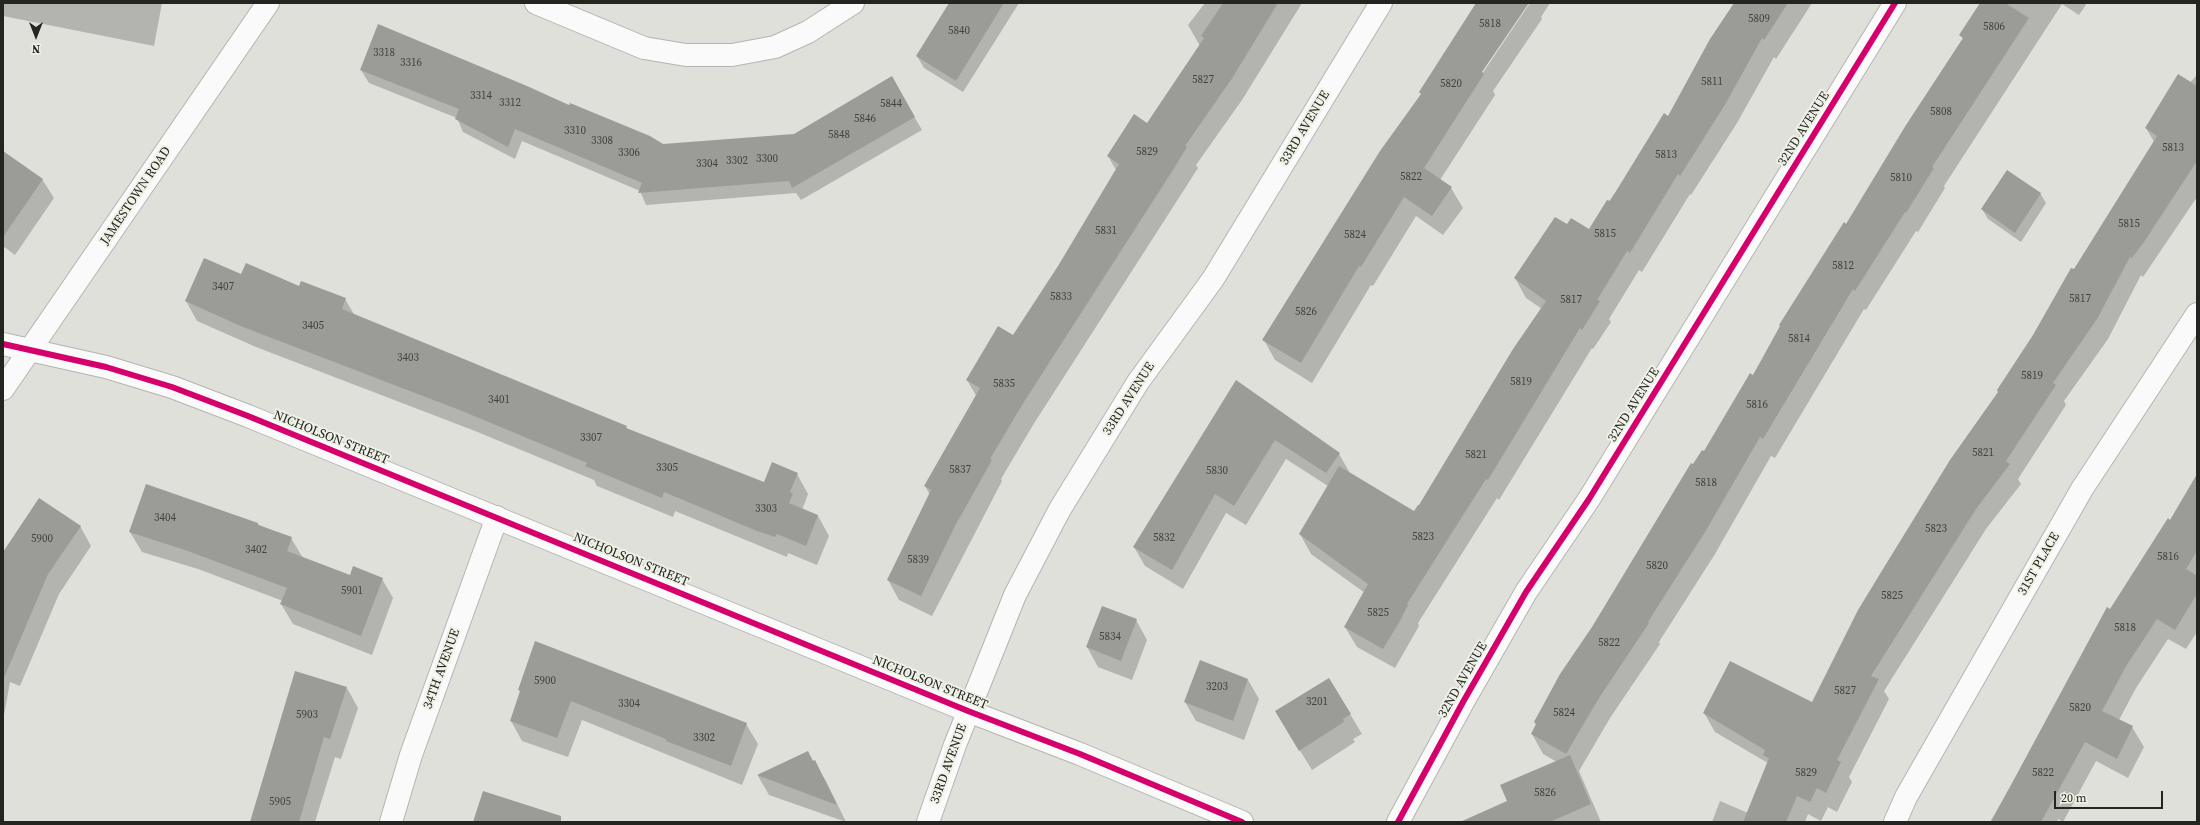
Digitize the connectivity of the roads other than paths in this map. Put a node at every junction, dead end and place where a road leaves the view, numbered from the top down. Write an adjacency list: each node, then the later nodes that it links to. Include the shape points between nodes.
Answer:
1 (268, 3): 8 (street, JAMESTOWN ROAD)
2 (536, 3): 3 (street, via 644,48 686,55 732,55 775,47 808,32)
3 (853, 3)
4 (1381, 3): 11 (street, 33RD AVENUE, via 1213,279 1138,382 1060,509 1015,595)
5 (1895, 3): 15 (street, 32ND AVENUE, via 1589,499 1526,592)
6 (2197, 314): 16 (street, 31ST PLACE, via 2082,489 1910,790)
7 (3, 344): 8 (street, NICHOLSON STREET)
8 (30, 350): 9 (street, JAMESTOWN ROAD); 10 (street, NICHOLSON STREET, via 106,367 172,387)
9 (3, 389)
10 (497, 517): 11 (street, NICHOLSON STREET); 12 (street, 34TH AVENUE, via 410,755)
11 (968, 711): 13 (street, 33RD AVENUE); 14 (street, NICHOLSON STREET, via 1080,754)
12 (391, 822)
13 (928, 822)
14 (1242, 822)
15 (1398, 822)
16 (1895, 822)

